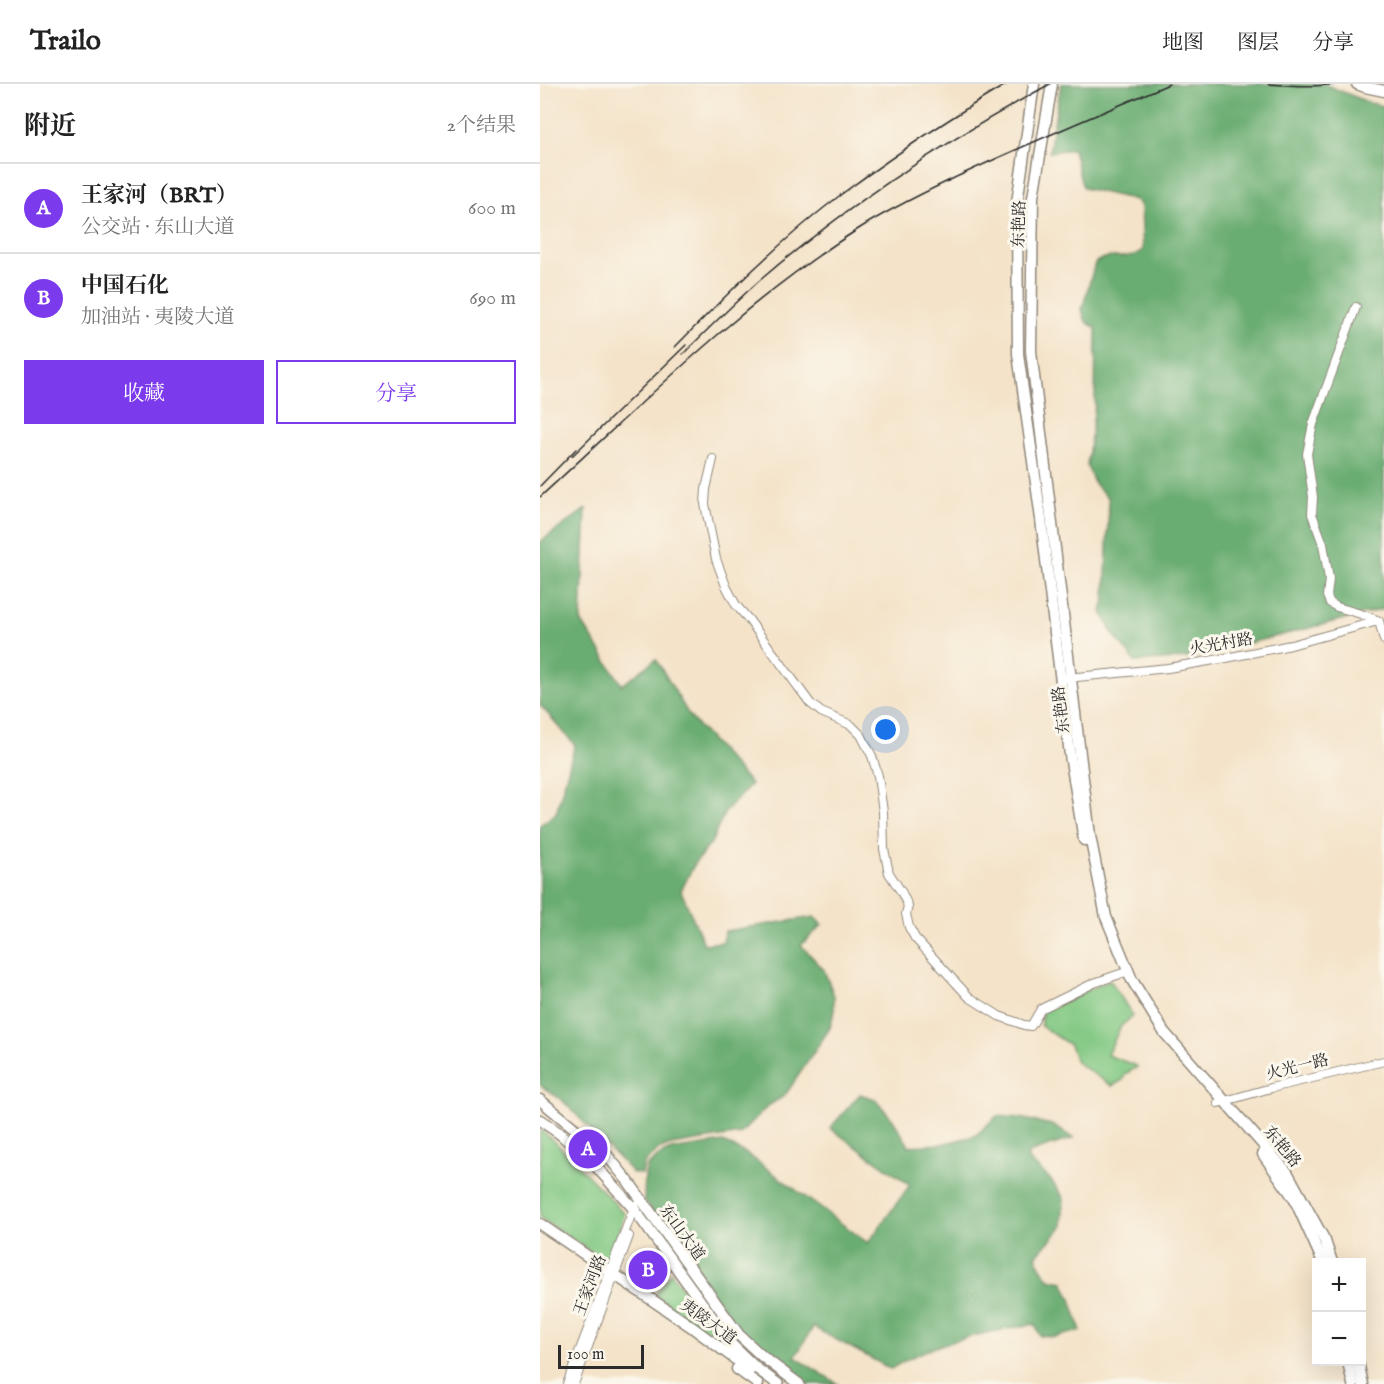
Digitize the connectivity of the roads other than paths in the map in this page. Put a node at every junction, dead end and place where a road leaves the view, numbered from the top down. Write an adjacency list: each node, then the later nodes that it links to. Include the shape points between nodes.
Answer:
1 (1035, 84): 9 (main road, 东艳路, via 1017,203 1018,354)
2 (1052, 84): 9 (main road, 东艳路, via 1033,197 1031,351)
3 (1357, 84): 4 (main road)
4 (1384, 91)
5 (1356, 307): 7 (street, via 1313,424 1307,454 1312,514 1323,544 1330,603)
6 (713, 459): 10 (street, via 705,504 716,560 726,586 810,703 861,735 878,776 889,873 908,906 906,914 915,938 969,997 999,1016 1024,1025 1031,1026 1041,1009)
7 (1381, 620): 8 (street); 9 (street, 火光村路, via 1226,658)
8 (1384, 640)
9 (1066, 678): 10 (main road, 东艳路, via 1070,755 1082,834 1101,921); 13 (main road, 东艳路, via 1106,917 1132,980 1164,1032)
10 (1123, 973): 13 (main road, 东艳路, via 1159,1036)
11 (1384, 1061): 13 (street, 火光一路)
12 (540, 1100): 15 (main road, 东山大道, via 606,1154)
13 (1221, 1102): 18 (main road, 东艳路, via 1294,1198); 19 (main road, 东艳路, via 1287,1172)
14 (540, 1120): 15 (main road, 东山大道)
15 (638, 1205): 20 (street, 王家河路); 27 (main road, 东山大道, via 732,1345); 28 (main road, 东山大道, via 739,1335)
16 (540, 1224): 20 (main road, 夷陵大道)
17 (540, 1232): 20 (main road, 夷陵大道)
18 (1322, 1258)
19 (1330, 1258)
20 (611, 1276): 23 (street, 王家河路); 24 (street, 王家河路); 25 (main road, 夷陵大道); 26 (main road, 夷陵大道, via 689,1325)
21 (1349, 1366): 29 (main road)
22 (1359, 1366): 30 (main road)
23 (567, 1384)
24 (574, 1384)
25 (758, 1384)
26 (770, 1384)
27 (778, 1384)
28 (799, 1384)
29 (1353, 1384)
30 (1363, 1384)

